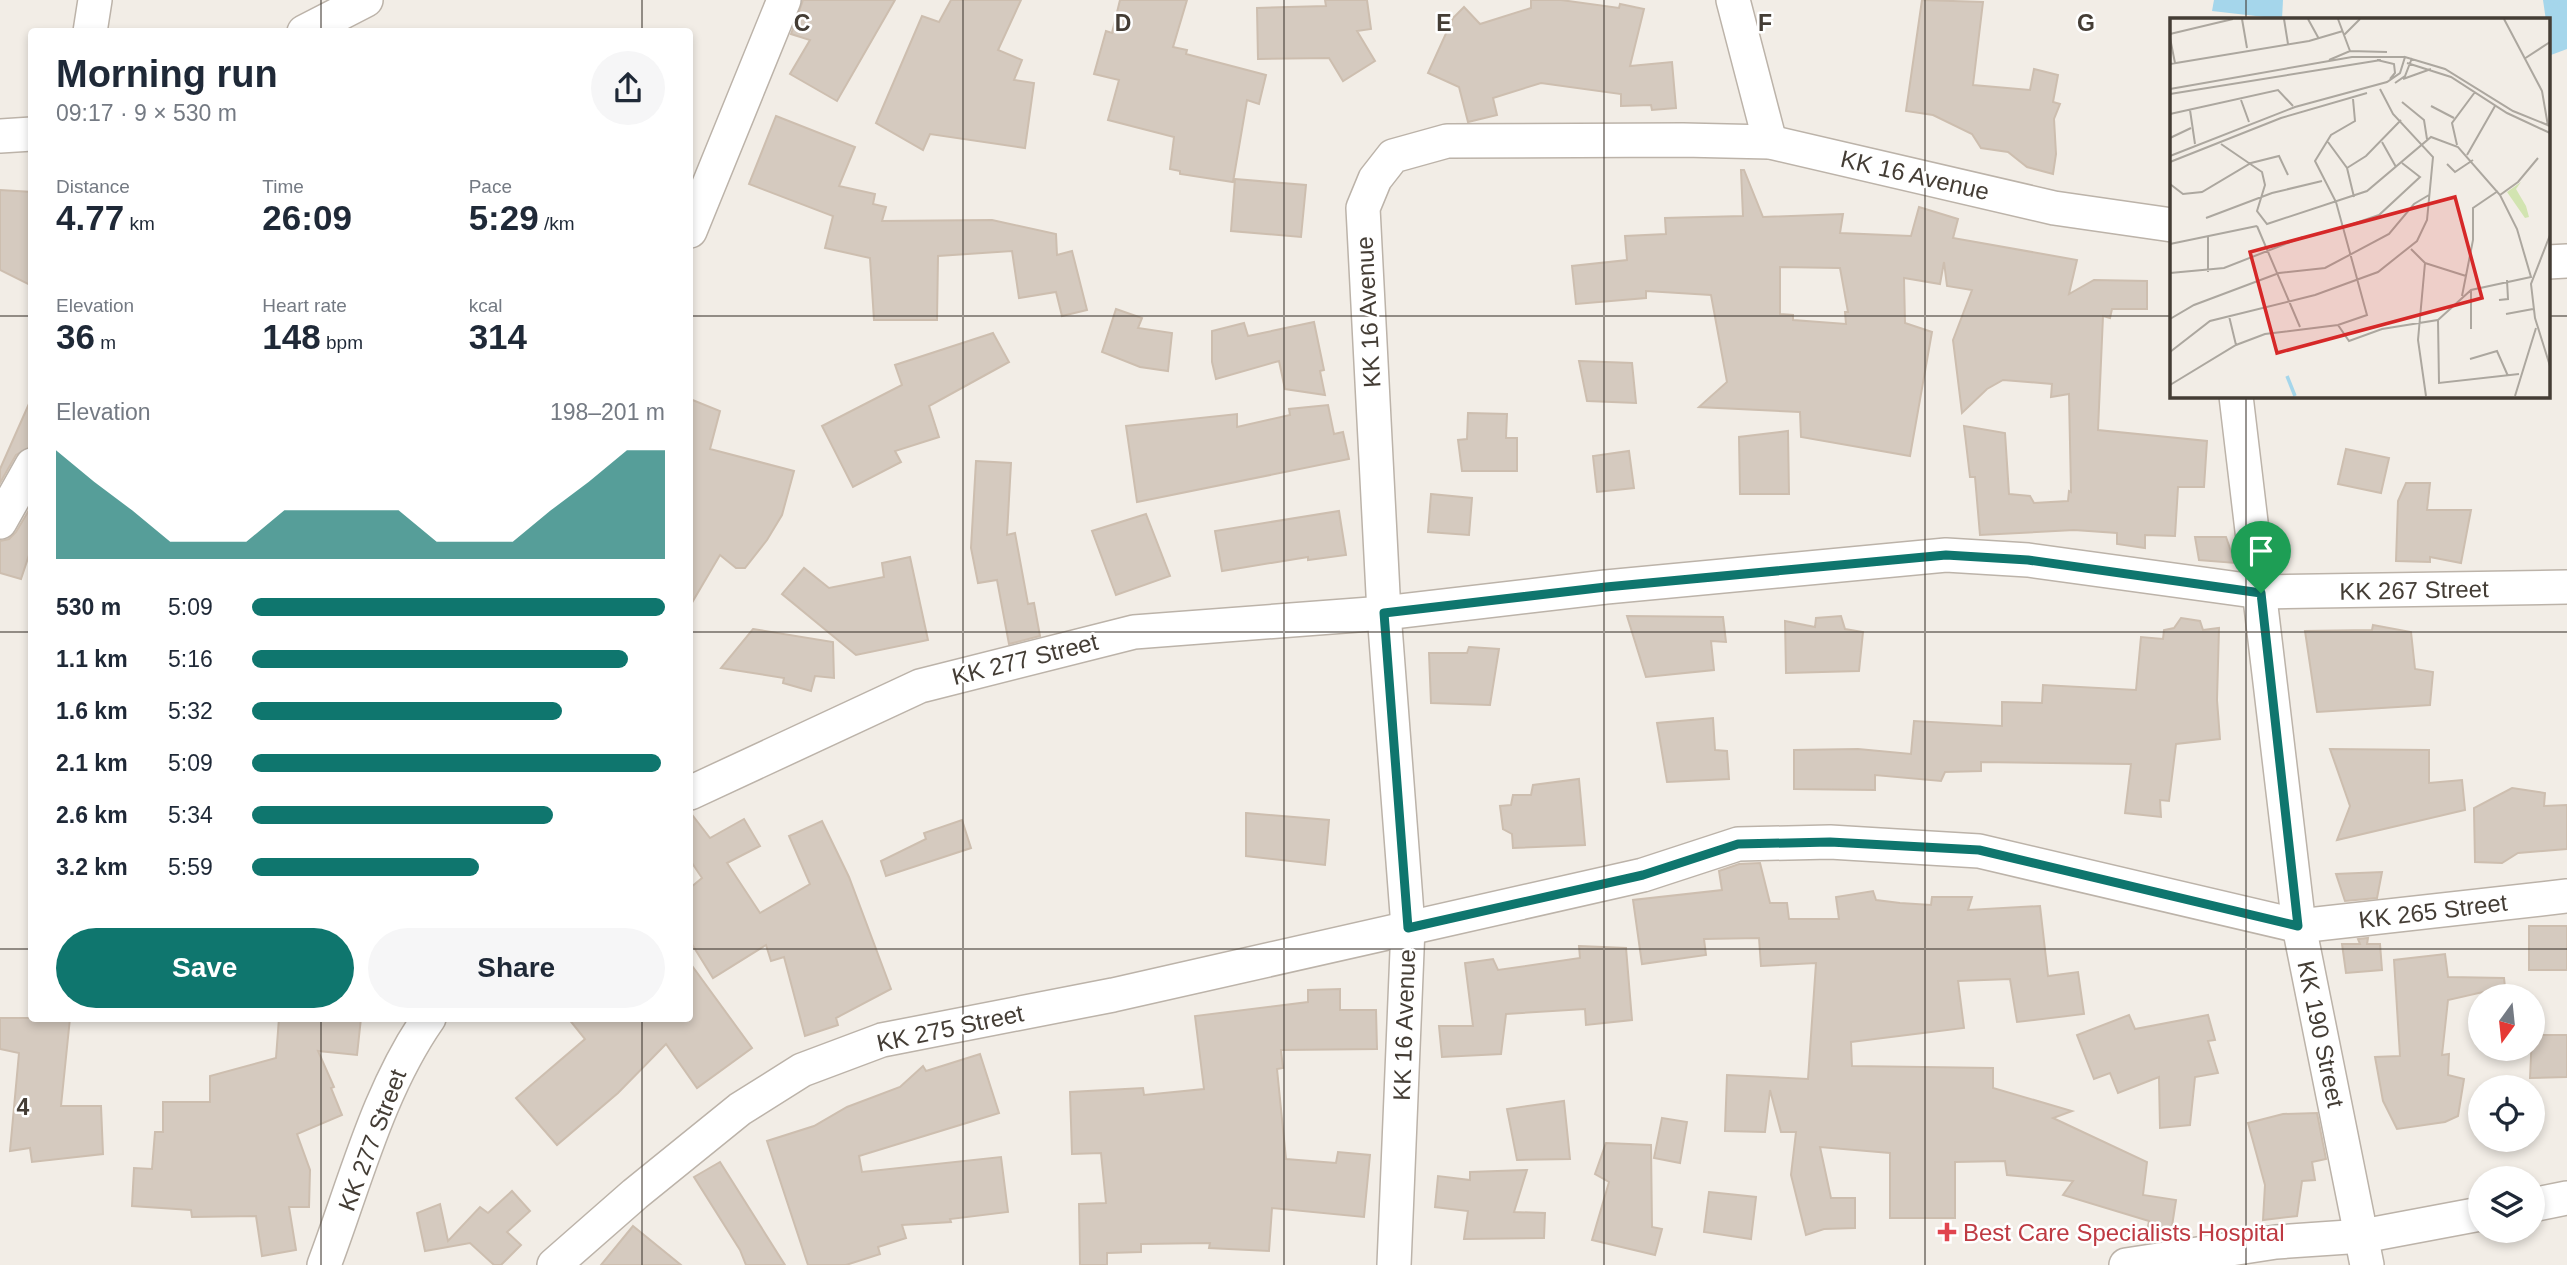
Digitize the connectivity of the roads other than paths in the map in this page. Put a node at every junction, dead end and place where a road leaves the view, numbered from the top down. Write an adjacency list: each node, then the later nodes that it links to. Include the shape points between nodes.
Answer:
1 (95, 0): 5 (street)
2 (366, 0): 6 (street)
3 (784, 0): 10 (street)
4 (1733, 0): 9 (street)
5 (91, 28)
6 (312, 28)
7 (28, 134): 8 (street)
8 (0, 136)
9 (1770, 142): 11 (street, KK 16 Avenue, via 2054,208); 17 (street, KK 16 Avenue, via 1447,141 1393,156 1375,179 1363,208)
10 (693, 224)
11 (2170, 225)
12 (2236, 397): 16 (street, KK 190 Street)
13 (28, 472): 14 (street)
14 (0, 522)
15 (2567, 587): 16 (street, KK 267 Street)
16 (2261, 593): 17 (street, KK 267 Street, via 2028,560 1946,555); 20 (street, KK 190 Street)
17 (1384, 613): 18 (street, KK 277 Street, via 1134,632 920,685); 21 (street, KK 16 Avenue)
18 (693, 792)
19 (2567, 896): 20 (street, KK 265 Street)
20 (2298, 926): 21 (street, KK 265 Street, via 1979,850 1830,842 1738,844 1643,875); 26 (street, KK 190 Street)
21 (1408, 928): 28 (street, KK 275 Street, via 1113,995 882,1040 802,1070 740,1109); 29 (street, KK 16 Avenue)
22 (426, 1022): 27 (street, KK 277 Street, via 391,1085)
23 (2567, 1198): 24 (street)
24 (2545, 1202)
25 (2468, 1218): 26 (street)
26 (2365, 1251): 30 (street, via 2276,1242)
27 (324, 1265)
28 (554, 1265)
29 (1394, 1265)
30 (2126, 1265)

